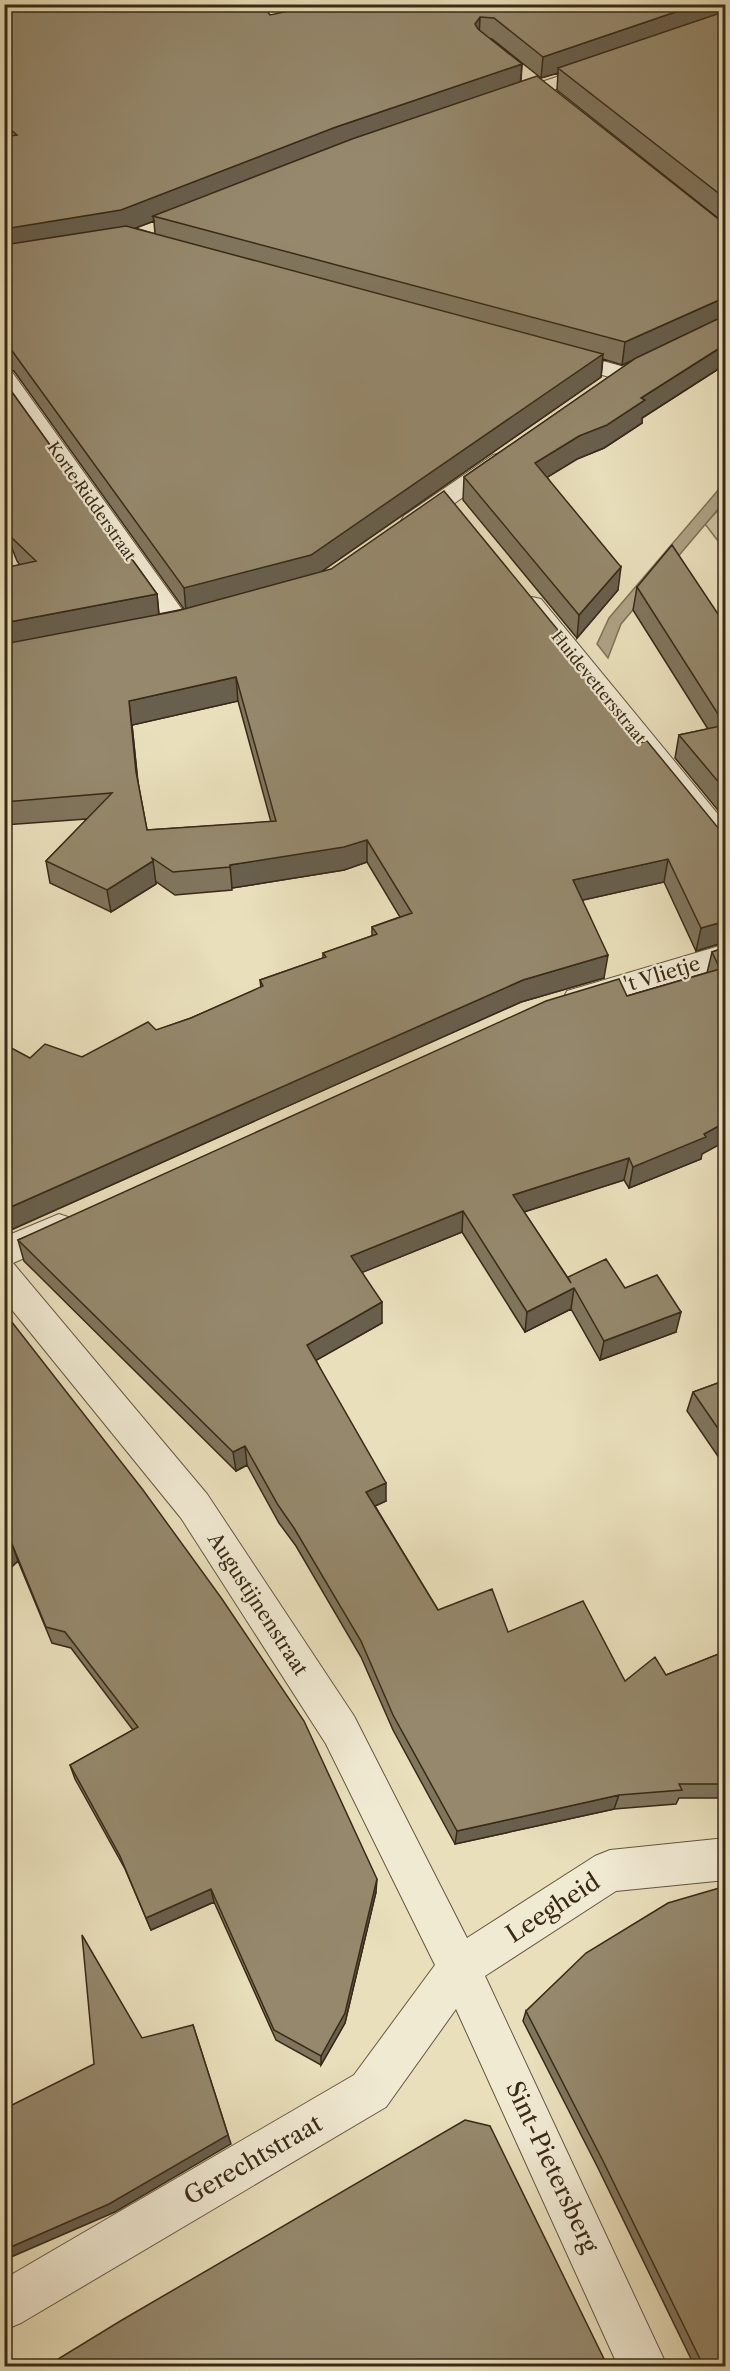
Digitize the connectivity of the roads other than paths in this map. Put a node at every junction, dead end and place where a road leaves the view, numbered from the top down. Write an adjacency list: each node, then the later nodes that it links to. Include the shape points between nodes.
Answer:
1 (615, 62): 3 (street)
2 (520, 75): 3 (street)
3 (537, 90): 4 (street); 5 (street)
4 (556, 105)
5 (485, 107)
6 (544, 352): 8 (street, via 635,369)
7 (4, 377): 12 (street, Korte Ridderstraat)
8 (596, 393)
9 (521, 446): 10 (street, via 454,507)
10 (399, 532)
11 (514, 582): 13 (street, Huidevettersstraat)
12 (178, 623)
13 (716, 819): 14 (street, Huidevettersstraat)
14 (726, 844)
15 (726, 955): 16 (street, 't Vlietje)
16 (556, 1005)
17 (80, 1218): 18 (street)
18 (4, 1252)
19 (4, 1274): 21 (street, Augustijnenstraat, via 200,1516 340,1730)
20 (726, 1859): 21 (street, Leegheid, via 610,1871)
21 (459, 1968): 22 (street, Gerechtstraat, via 370,2091); 23 (street, Sint-Pietersberg)
22 (4, 2306)
23 (643, 2367)

